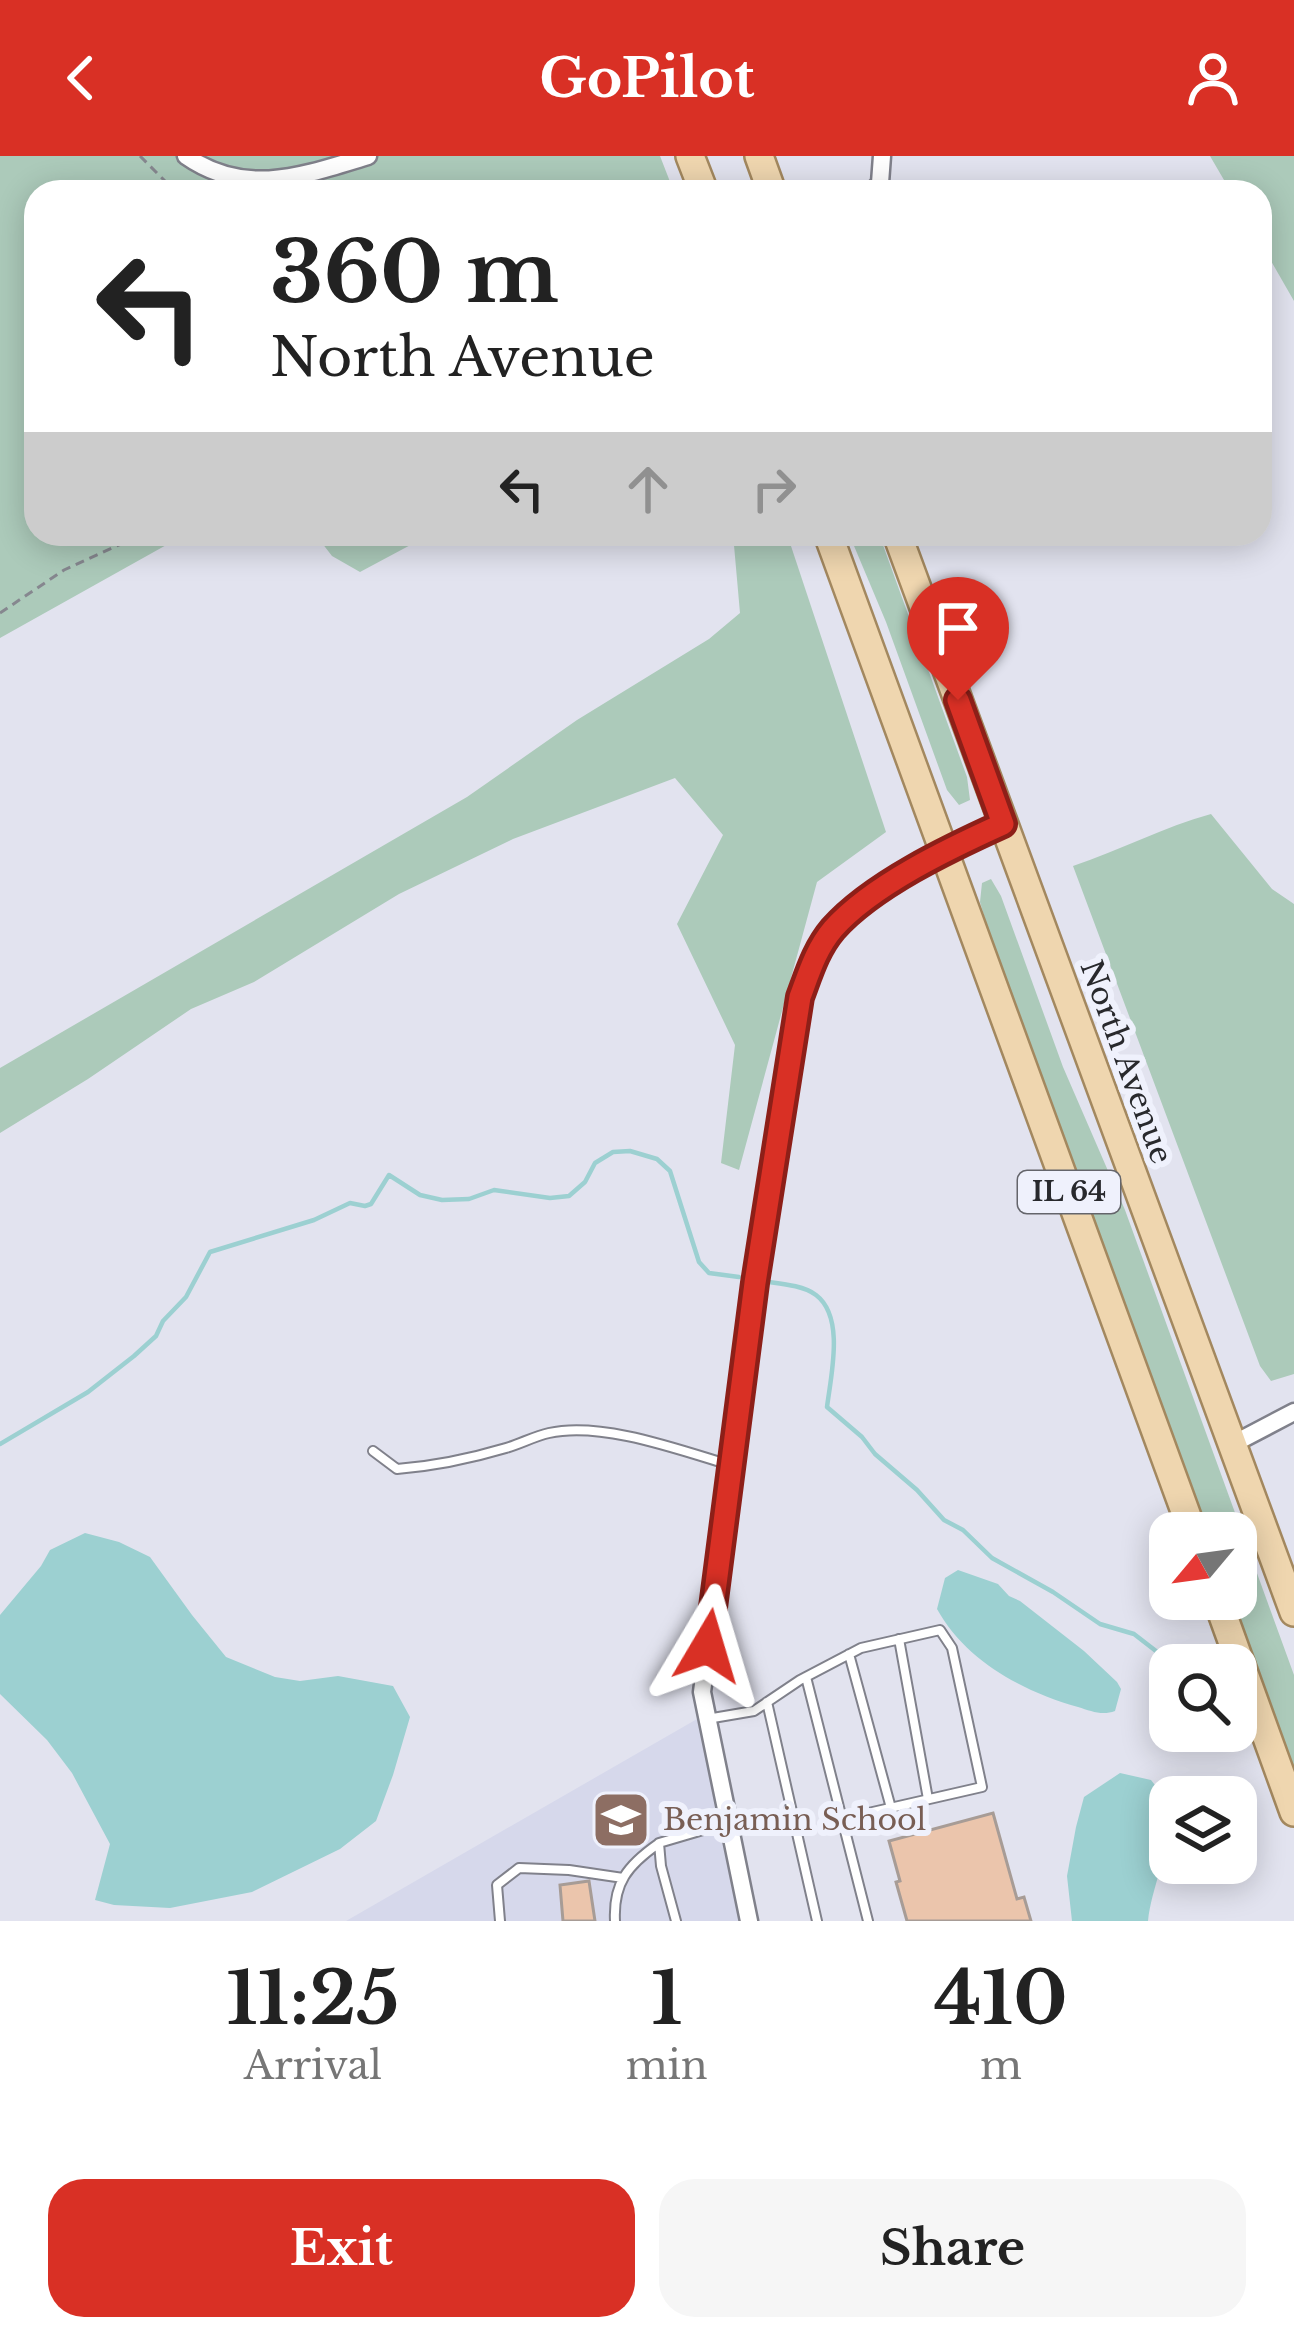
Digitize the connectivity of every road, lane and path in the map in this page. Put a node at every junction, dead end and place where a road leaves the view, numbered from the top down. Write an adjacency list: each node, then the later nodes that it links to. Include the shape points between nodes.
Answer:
1 (140, 156): 4 (path)
2 (186, 156): 5 (street)
3 (368, 156): 6 (street)
4 (164, 180)
5 (250, 180)
6 (274, 180)
7 (116, 546): 10 (path)
8 (832, 546): 12 (main road, IL 64)
9 (901, 546): 11 (main road, North Avenue / IL 64)
10 (0, 614)
11 (1003, 824): 12 (street); 14 (main road, North Avenue / IL 64)
12 (943, 851): 16 (street, via 832,931 800,997); 17 (main road, IL 64)
13 (1294, 1412): 14 (street)
14 (1233, 1444): 18 (main road, North Avenue / IL 64)
15 (373, 1451): 16 (lane, via 397,1469 441,1466 551,1432 600,1432)
16 (731, 1466): 24 (street, via 702,1691)
17 (1184, 1512)
18 (1294, 1612)
19 (1224, 1620): 27 (main road)
20 (899, 1639): 21 (lane); 25 (lane); 25 (lane, via 940,1630 952,1648 982,1787)
21 (849, 1654): 22 (lane); 26 (lane)
22 (806, 1677): 23 (lane); 28 (lane)
23 (767, 1702): 24 (lane); 36 (lane)
24 (706, 1719): 29 (street)
25 (928, 1799): 26 (lane)
26 (892, 1808): 28 (lane)
27 (1294, 1812)
28 (842, 1819): 37 (lane)
29 (728, 1823): 30 (lane); 35 (street)
30 (659, 1843): 31 (lane); 34 (lane)
31 (623, 1878): 32 (lane, via 519,1868 497,1885); 33 (lane)
32 (500, 1921)
33 (615, 1921)
34 (676, 1921)
35 (749, 1921)
36 (817, 1921)
37 (868, 1921)

